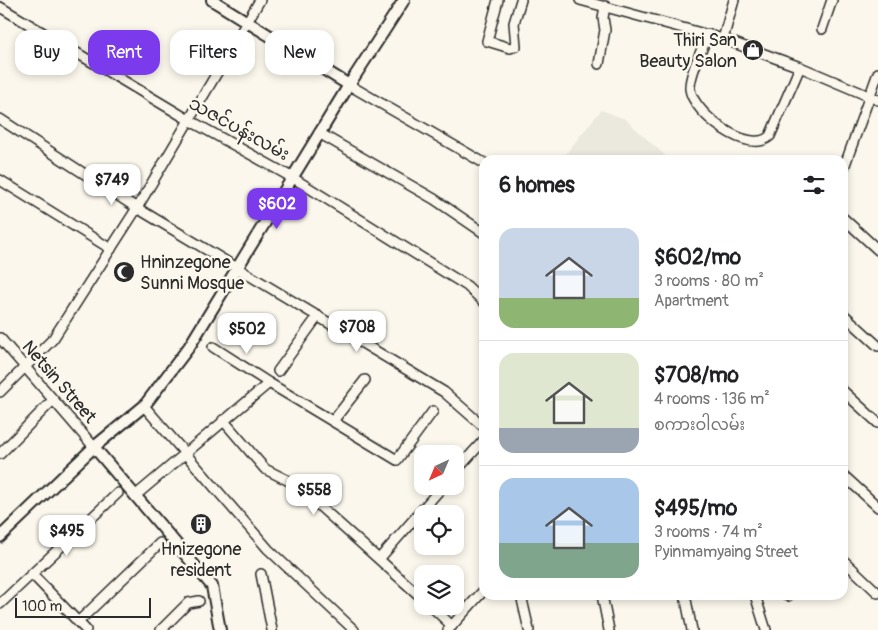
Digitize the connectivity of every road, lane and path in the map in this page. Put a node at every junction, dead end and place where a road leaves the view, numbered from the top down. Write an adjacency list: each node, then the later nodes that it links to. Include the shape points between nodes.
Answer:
1 (212, 0): 11 (street)
2 (260, 0): 11 (street)
3 (404, 0): 18 (street)
4 (498, 0): 5 (street, via 487,41 510,48 516,46 514,23)
5 (521, 0)
6 (580, 0): 9 (street)
7 (734, 0): 14 (street)
8 (832, 0): 12 (street)
9 (605, 6): 13 (street); 15 (street)
10 (0, 7): 22 (street, သဇင်ပန်းလမ်း)
11 (247, 22): 18 (street); 22 (street)
12 (822, 29)
13 (708, 34): 14 (street); 16 (street, via 690,90 700,111 743,140 755,142 770,136)
14 (723, 39): 16 (street)
15 (599, 64)
16 (800, 67): 19 (street)
17 (878, 73): 19 (street)
18 (349, 85): 23 (street); 25 (street)
19 (868, 97): 20 (street); 24 (street)
20 (878, 100)
21 (0, 119): 28 (street)
22 (189, 120): 26 (street, သဇင်ပန်းလမ်း); 28 (street)
23 (320, 133): 26 (street); 30 (street, via 434,199)
24 (848, 155)
25 (479, 160)
26 (292, 178): 33 (street); 34 (street, သဇင်ပန်းလမ်း, via 468,286)
27 (0, 180): 31 (street)
28 (137, 208): 31 (street); 33 (street)
29 (848, 222): 32 (street)
30 (479, 230)
31 (111, 249): 40 (street, via 53,340)
32 (878, 250)
33 (239, 269): 35 (street); 47 (street, via 190,347)
34 (479, 297)
35 (318, 316): 41 (street); 51 (street, via 444,392)
36 (848, 318): 38 (street)
37 (0, 338): 40 (street, Netsin Street)
38 (878, 346)
39 (213, 347): 43 (street)
40 (25, 367): 44 (street); 46 (street, Netsin Street)
41 (278, 371)
42 (364, 380): 50 (street)
43 (269, 383): 49 (street); 50 (street)
44 (0, 392)
45 (848, 396): 52 (street)
46 (53, 400): 54 (street, Netsin Street); 55 (street)
47 (144, 406): 54 (street); 56 (street)
48 (433, 411): 50 (street, via 397,460)
49 (223, 420): 56 (street); 65 (street, via 265,469 295,484)
50 (333, 422)
51 (479, 423)
52 (878, 423)
53 (479, 446): 57 (street)
54 (94, 447): 61 (street); 63 (street)
55 (0, 454)
56 (184, 454): 61 (street); 85 (street, via 268,549)
57 (464, 462)
58 (848, 480): 62 (street)
59 (118, 493): 67 (street)
60 (435, 495): 65 (street)
61 (134, 496): 83 (street, via 212,586)
62 (878, 507)
63 (0, 537)
64 (160, 543): 79 (street)
65 (380, 558): 69 (street)
66 (848, 566): 70 (street)
67 (32, 574): 77 (street); 79 (street)
68 (261, 574): 84 (street)
69 (414, 590)
70 (878, 593)
71 (479, 596): 80 (street)
72 (522, 600): 86 (street)
73 (603, 600): 87 (street)
74 (686, 600): 88 (street)
75 (757, 600): 89 (street)
76 (199, 601): 82 (street, via 188,603)
77 (0, 604)
78 (439, 615): 80 (street)
79 (78, 622): 81 (street)
80 (450, 628)
81 (86, 630)
82 (161, 630)
83 (220, 630)
84 (272, 630)
85 (354, 630)
86 (529, 630)
87 (609, 630)
88 (692, 630)
89 (766, 630)

